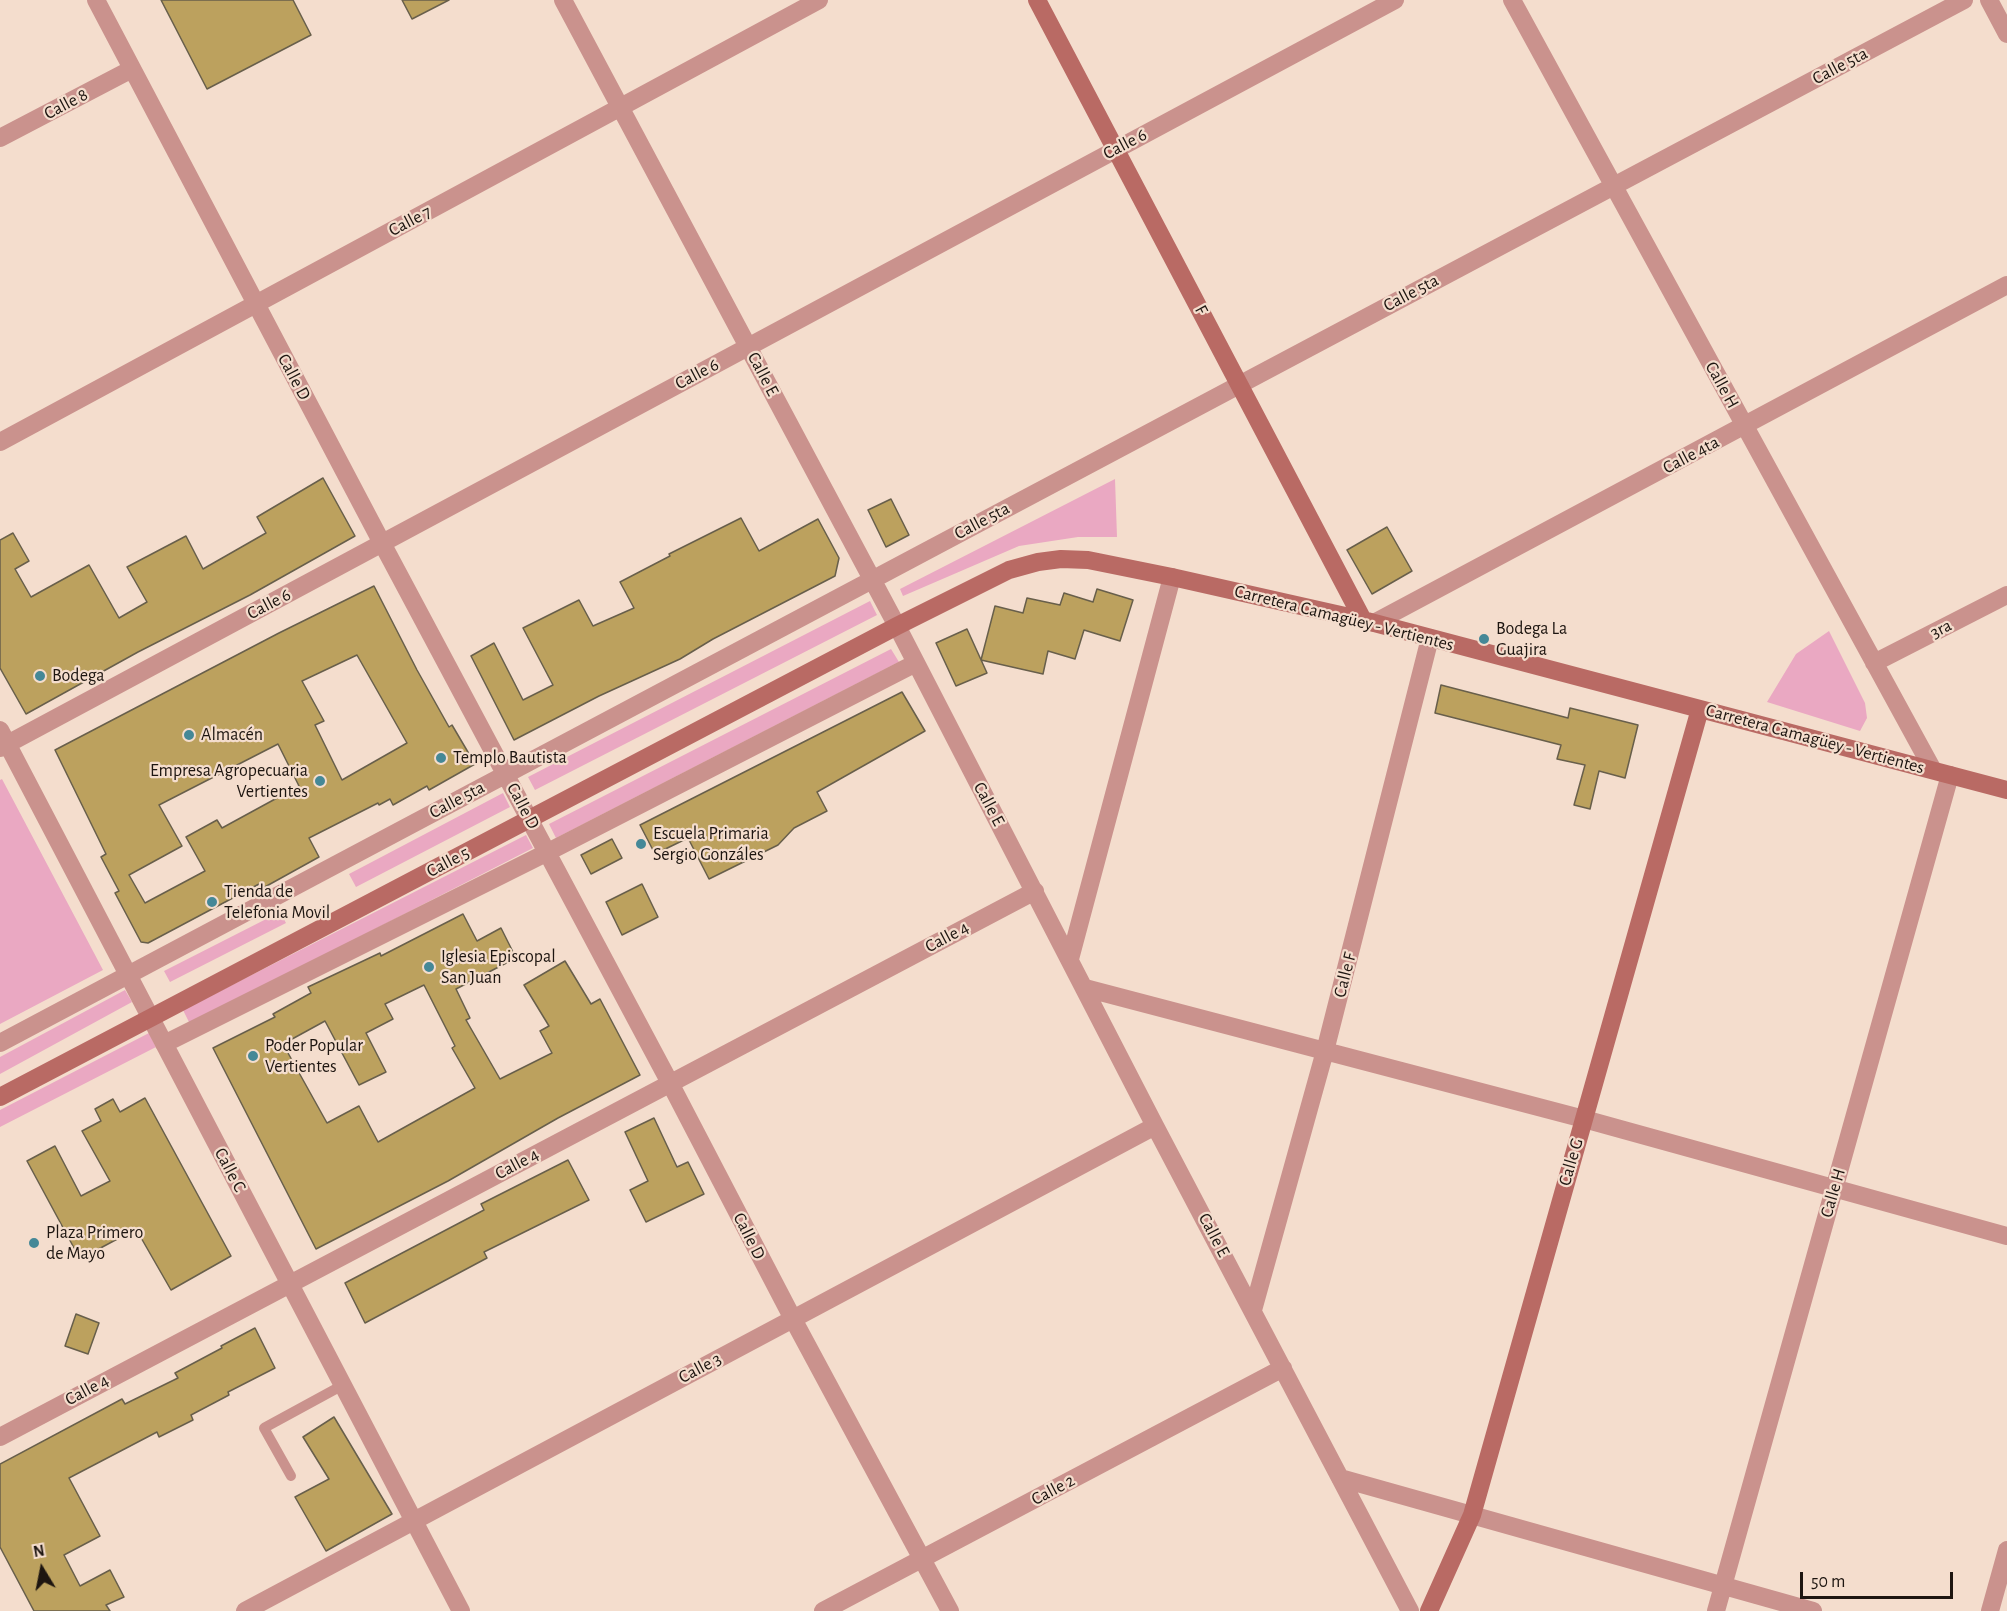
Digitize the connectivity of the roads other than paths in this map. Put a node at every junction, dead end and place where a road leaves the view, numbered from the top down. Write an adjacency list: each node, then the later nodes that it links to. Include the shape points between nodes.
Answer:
1 (96, 0): 10 (street, Calle D)
2 (563, 0): 11 (street, Calle E)
3 (819, 0): 11 (street, Calle 7)
4 (1037, 0): 13 (main road, F)
5 (1395, 0): 13 (street, Calle 6)
6 (1512, 0): 14 (street, Calle H)
7 (1964, 0): 14 (street, Calle 5ta)
8 (1989, 0): 9 (street)
9 (2007, 34)
10 (132, 69): 12 (street, Calle 8); 16 (street, Calle D)
11 (621, 107): 16 (street, Calle 7); 17 (street, Calle E)
12 (0, 138)
13 (1117, 149): 17 (street, Calle 6); 18 (main road, F)
14 (1614, 186): 18 (street, Calle 5ta); 19 (street, Calle H)
15 (2007, 285): 19 (street, Calle 4ta)
16 (256, 304): 20 (street, Calle 7); 21 (street, Calle D)
17 (749, 347): 21 (street, Calle 6); 23 (street, Calle E)
18 (1240, 384): 23 (street, Calle 5ta); 25 (main road, F)
19 (1745, 426): 25 (street, Calle 4ta); 29 (street, Calle H)
20 (0, 442)
21 (382, 543): 31 (street, Calle 6); 33 (street, Calle D)
22 (1172, 577): 25 (main road, Carretera Camagüey - Vertientes); 26 (main road, Carretera Camagüey - Vertientes, via 1088,560 1038,562 1009,570); 38 (street)
23 (872, 580): 26 (street, Calle E); 33 (street, Calle 5ta)
24 (2007, 596): 29 (street, 3ra)
25 (1369, 622): 27 (main road, Carretera Camagüey - Vertientes)
26 (897, 626): 28 (street, Calle E); 35 (main road, Calle 5)
27 (1430, 638): 30 (main road, Carretera Camagüey - Vertientes); 44 (street, Calle F)
28 (916, 663): 36 (street, Calle 5); 37 (street, Calle E)
29 (1874, 663): 32 (street, Calle H)
30 (1700, 709): 32 (main road, Carretera Camagüey - Vertientes); 47 (main road, Calle G)
31 (3, 741): 39 (street, Calle C)
32 (1941, 772): 34 (main road, Carretera Camagüey - Vertientes); 49 (street, Calle H)
33 (506, 774): 35 (street, Calle D); 39 (street, Calle 5ta)
34 (2007, 790)
35 (530, 819): 36 (street, Calle D); 41 (main road, Calle 5)
36 (548, 852): 43 (street, Calle 5); 45 (street, Calle D)
37 (1035, 891): 38 (street, Calle E); 45 (street, Calle 4)
38 (1070, 959): 40 (street, Calle E)
39 (128, 975): 41 (street, Calle C); 42 (street, Calle 5ta)
40 (1085, 988): 44 (street); 48 (street, Calle E)
41 (151, 1018): 43 (street, Calle C); 46 (main road, Calle 5)
42 (0, 1043)
43 (164, 1044): 51 (street, Calle C)
44 (1325, 1051): 47 (street); 52 (street, Calle F)
45 (670, 1083): 51 (street, Calle 4); 53 (street, Calle D)
46 (0, 1097)
47 (1584, 1119): 49 (street); 59 (main road, Calle G)
48 (1155, 1126): 52 (street, Calle E); 53 (street, Calle 3)
49 (1834, 1188): 50 (street); 63 (street, Calle H)
50 (2007, 1236)
51 (290, 1284): 55 (street, Calle C); 56 (street, Calle 4)
52 (1253, 1310): 54 (street, Calle E)
53 (793, 1319): 60 (street, Calle 3); 62 (street, Calle D)
54 (1283, 1368): 58 (street, Calle E); 62 (street, Calle 2)
55 (343, 1385): 57 (lane, via 264,1428); 60 (street, Calle C)
56 (0, 1437)
57 (291, 1476)
58 (1341, 1478): 59 (street); 68 (street, Calle E)
59 (1472, 1515): 63 (street); 69 (main road, Calle G)
60 (414, 1521): 64 (street, Calle 3); 65 (street, Calle C)
61 (2007, 1550): 72 (street)
62 (922, 1559): 66 (street, Calle 2); 67 (street, Calle D)
63 (1723, 1586): 70 (street, Calle H); 71 (street)
64 (245, 1611)
65 (461, 1611)
66 (823, 1611)
67 (950, 1611)
68 (1410, 1611)
69 (1429, 1611)
70 (1716, 1611)
71 (1813, 1611)
72 (1990, 1611)

